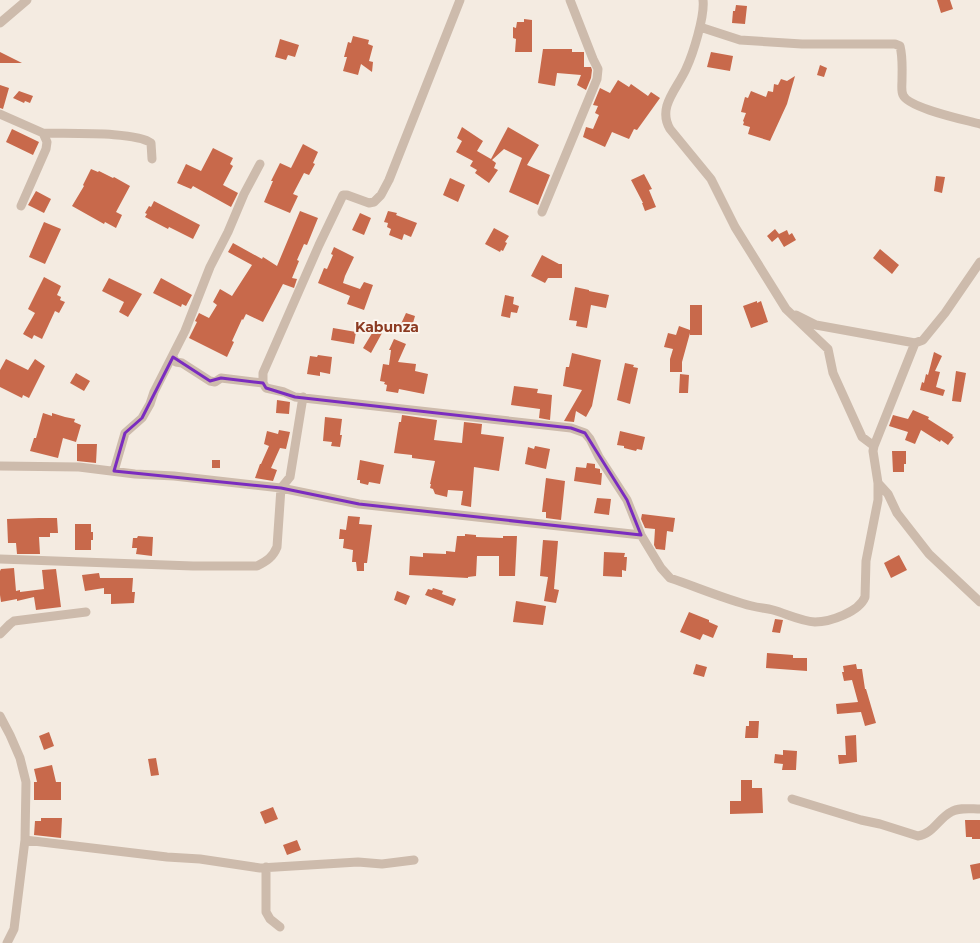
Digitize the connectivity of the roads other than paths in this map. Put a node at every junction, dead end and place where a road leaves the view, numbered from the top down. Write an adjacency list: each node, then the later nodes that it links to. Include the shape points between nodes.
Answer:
1 (27, 0): 5 (street)
2 (460, 0): 18 (street, via 389,180 374,202 369,203 343,195 263,374)
3 (570, 0): 13 (street, via 597,65 597,79)
4 (703, 0): 6 (street)
5 (0, 23)
6 (700, 27): 8 (street, via 740,40 802,44 895,44 900,46 902,56 902,89 906,100 920,107); 15 (street, via 687,68 670,99 666,121 711,179 735,227)
7 (0, 114): 9 (street)
8 (980, 124)
9 (43, 133): 10 (street, via 128,136 147,140 151,143); 12 (street, via 47,142 46,149)
10 (152, 159)
11 (260, 164): 17 (street, via 210,267)
12 (21, 206)
13 (542, 212)
14 (980, 262): 16 (street, via 923,340)
15 (786, 309): 16 (street, via 816,325); 20 (street, via 828,349 833,373 862,437)
16 (915, 343): 20 (street)
17 (173, 357): 18 (street, via 176,362 182,363 210,382 221,378); 22 (street, via 142,418 125,433)
18 (262, 383): 19 (street, via 266,388)
19 (303, 397): 24 (street, via 290,477); 25 (street, via 570,428 585,433 627,500)
20 (874, 446): 23 (street)
21 (0, 466): 22 (street, via 78,467)
22 (114, 471): 24 (street)
23 (878, 483): 25 (street, via 878,500 866,561 866,593 863,601 842,616 828,620 808,621 752,606 670,578); 27 (street, via 888,494 897,513 929,554)
24 (281, 488): 25 (street, via 359,504); 26 (street, via 277,547 274,555 257,566)
25 (641, 535)
26 (0, 559)
27 (980, 602)
28 (86, 612): 29 (street, via 14,621)
29 (0, 634)
30 (0, 716): 33 (street, via 17,752 26,782)
31 (792, 799): 32 (street, via 918,836 929,832 950,812)
32 (980, 809)
33 (25, 840): 35 (street); 37 (street, via 14,929)
34 (414, 860): 35 (street, via 382,864 358,862)
35 (266, 867): 36 (street, via 266,912)
36 (280, 927)
37 (7, 943)

